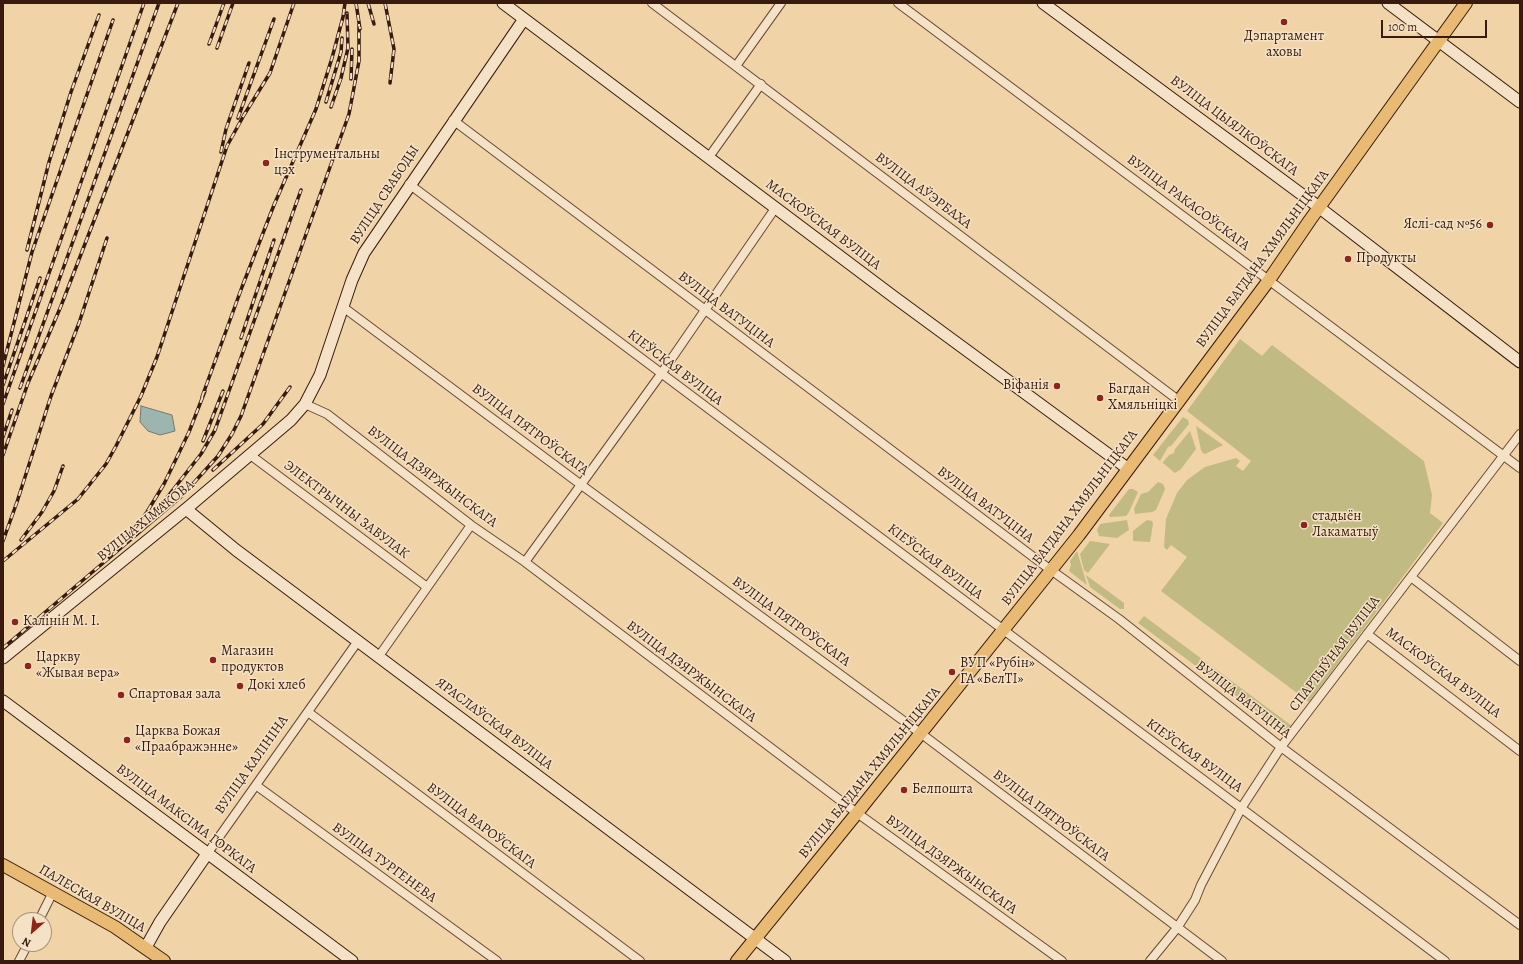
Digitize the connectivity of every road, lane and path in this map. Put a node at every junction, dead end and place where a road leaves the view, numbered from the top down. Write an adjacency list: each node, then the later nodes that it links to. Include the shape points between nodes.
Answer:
1 (503, 3): 8 (street, МАСКОЎСКАЯ ВУЛІЦА)
2 (652, 3): 10 (street, ВУЛІЦА АЎЭРБАХА)
3 (781, 3): 10 (street)
4 (898, 3): 18 (street, ВУЛІЦА РАКАСОЎСКАГА)
5 (1043, 3): 17 (street, ВУЛІЦА ЦЫЯЛКОЎСКАГА)
6 (1388, 3): 9 (street)
7 (1466, 3): 9 (main road, ВУЛІЦА БАГДАНА ХМЯЛЬНІЦКАГА)
8 (524, 19): 13 (street, ВУЛІЦА СВАБОДЫ); 14 (street, МАСКОЎСКАЯ ВУЛІЦА)
9 (1439, 41): 12 (street); 17 (main road, ВУЛІЦА БАГДАНА ХМЯЛЬНІЦКАГА)
10 (736, 66): 11 (street, ВУЛІЦА АЎЭРБАХА)
11 (760, 84): 14 (street); 23 (street, ВУЛІЦА АЎЭРБАХА)
12 (1520, 102)
13 (453, 120): 15 (street, ВУЛІЦА СВАБОДЫ); 20 (street, ВУЛІЦА ВАТУЦІНА)
14 (709, 157): 16 (street, МАСКОЎСКАЯ ВУЛІЦА)
15 (409, 184): 19 (street, ВУЛІЦА СВАБОДЫ, via 364,253); 22 (street, КІЕЎСКАЯ ВУЛІЦА)
16 (776, 208): 20 (street); 28 (street, МАСКОЎСКАЯ ВУЛІЦА)
17 (1319, 208): 18 (main road, ВУЛІЦА БАГДАНА ХМЯЛЬНІЦКАГА); 21 (street, ВУЛІЦА ЦЫЯЛКОЎСКАГА)
18 (1269, 280): 23 (main road, ВУЛІЦА БАГДАНА ХМЯЛЬНІЦКАГА); 27 (street, ВУЛІЦА РАКАСОЎСКАГА)
19 (344, 307): 24 (street, ВУЛІЦА СВАБОДЫ, via 320,375); 30 (street, ВУЛІЦА ПЯТРОЎСКАГА)
20 (704, 310): 22 (street); 34 (street, ВУЛІЦА ВАТУЦІНА)
21 (1520, 362)
22 (661, 374): 30 (street); 37 (street, КІЕЎСКАЯ ВУЛІЦА)
23 (1178, 400): 28 (main road, ВУЛІЦА БАГДАНА ХМЯЛЬНІЦКАГА)
24 (304, 404): 26 (street, ВУЛІЦА ХІМАКОВА, via 291,420); 32 (street, ВУЛІЦА ДЗЯРЖЫНСКАГА, via 327,414)
25 (1520, 434): 27 (street, СПАРТЫЎНАЯ ВУЛІЦА)
26 (250, 454): 31 (street, ВУЛІЦА ХІМАКОВА); 36 (street, ЭЛЕКТРЫЧНЫ ЗАВУЛАК)
27 (1503, 455): 29 (street, ВУЛІЦА РАКАСОЎСКАГА); 35 (street, СПАРТЫЎНАЯ ВУЛІЦА)
28 (1127, 468): 34 (main road, ВУЛІЦА БАГДАНА ХМЯЛЬНІЦКАГА)
29 (1520, 468)
30 (580, 484): 33 (street); 45 (street, ВУЛІЦА ПЯТРОЎСКАГА)
31 (186, 509): 39 (street, ЯРАСЛАЎСКАЯ ВУЛІЦА, via 236,550); 41 (street, ВУЛІЦА ХІМАКОВА)
32 (471, 525): 33 (street, ВУЛІЦА ДЗЯРЖЫНСКАГА); 36 (street)
33 (525, 562): 50 (street, ВУЛІЦА ДЗЯРЖЫНСКАГА)
34 (1051, 570): 37 (main road, ВУЛІЦА БАГДАНА ХМЯЛЬНІЦКАГА); 46 (street, ВУЛІЦА ВАТУЦІНА)
35 (1411, 577): 38 (street, СПАРТЫЎНАЯ ВУЛІЦА); 42 (street)
36 (427, 587): 40 (street)
37 (1004, 630): 45 (main road, ВУЛІЦА БАГДАНА ХМЯЛЬНІЦКАГА); 49 (street, КІЕЎСКАЯ ВУЛІЦА)
38 (1367, 634): 46 (street, СПАРТЫЎНАЯ ВУЛІЦА); 47 (street, МАСКОЎСКАЯ ВУЛІЦА)
39 (358, 641): 40 (street, ЯРАСЛАЎСКАЯ ВУЛІЦА); 44 (street, ВУЛІЦА КАЛІНІНА)
40 (378, 656): 57 (street, ЯРАСЛАЎСКАЯ ВУЛІЦА)
41 (3, 658)
42 (1520, 661)
43 (3, 700): 51 (street, ВУЛІЦА МАКСІМА ГОРКАГА)
44 (308, 712): 48 (street, ВУЛІЦА КАЛІНІНА); 64 (street, ВУЛІЦА ВАРОЎСКАГА)
45 (921, 734): 50 (main road, ВУЛІЦА БАГДАНА ХМЯЛЬНІЦКАГА); 56 (street, ВУЛІЦА ПЯТРОЎСКАГА)
46 (1281, 747): 49 (street, СПАРТЫЎНАЯ ВУЛІЦА); 55 (street, ВУЛІЦА ВАТУЦІНА)
47 (1520, 751)
48 (256, 786): 51 (street, ВУЛІЦА КАЛІНІНА); 63 (street, ВУЛІЦА ТУРГЕНЕВА)
49 (1242, 807): 56 (street, СПАРТЫЎНАЯ ВУЛІЦА, via 1195,900); 70 (street, КІЕЎСКАЯ ВУЛІЦА)
50 (857, 813): 57 (main road, ВУЛІЦА БАГДАНА ХМЯЛЬНІЦКАГА); 67 (street, ВУЛІЦА ДЗЯРЖЫНСКАГА)
51 (207, 854): 58 (street, ВУЛІЦА КАЛІНІНА, via 160,922); 62 (street, ВУЛІЦА МАКСІМА ГОРКАГА)
52 (3, 865): 53 (main road, ПАЛЕСКАЯ ВУЛІЦА)
53 (52, 894): 54 (street); 58 (main road, ПАЛЕСКАЯ ВУЛІЦА)
54 (43, 912)
55 (1520, 925)
56 (1177, 928): 68 (street, СПАРТЫЎНАЯ ВУЛІЦА); 69 (street, ВУЛІЦА ПЯТРОЎСКАГА)
57 (755, 938): 65 (main road, ВУЛІЦА БАГДАНА ХМЯЛЬНІЦКАГА); 66 (street, ЯРАСЛАЎСКАЯ ВУЛІЦА)
58 (146, 947): 61 (main road, ПАЛЕСКАЯ ВУЛІЦА)
59 (24, 952): 60 (street)
60 (19, 961)
61 (164, 961)
62 (352, 961)
63 (497, 961)
64 (640, 961)
65 (737, 961)
66 (785, 961)
67 (1062, 961)
68 (1150, 961)
69 (1222, 961)
70 (1445, 961)

